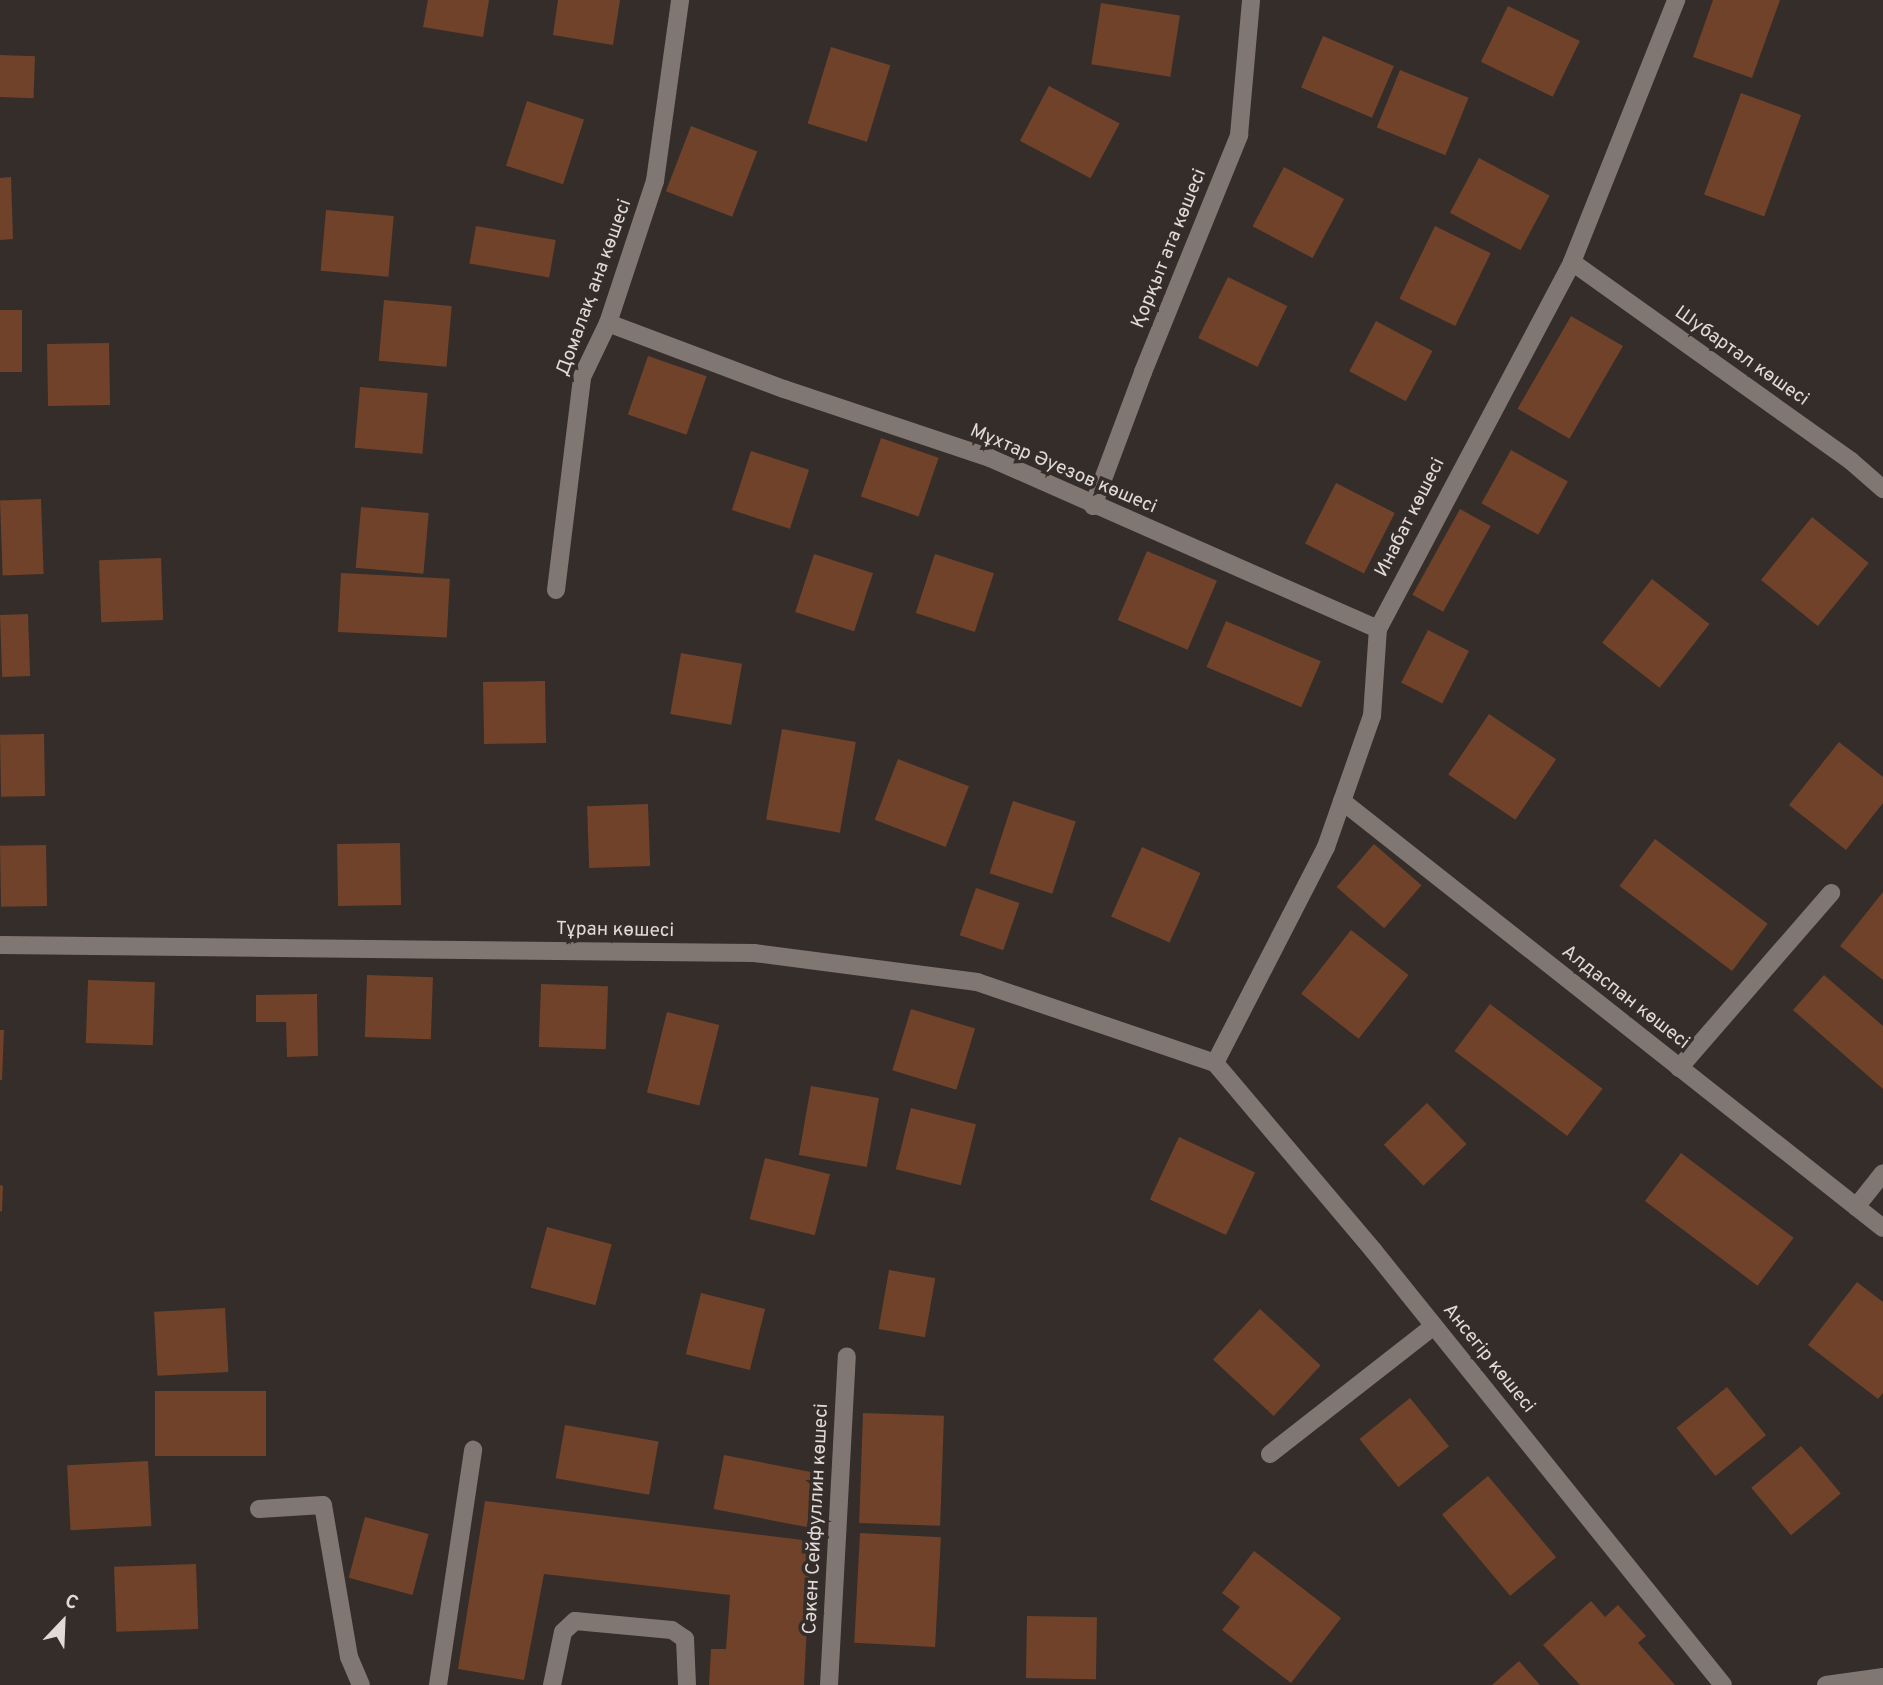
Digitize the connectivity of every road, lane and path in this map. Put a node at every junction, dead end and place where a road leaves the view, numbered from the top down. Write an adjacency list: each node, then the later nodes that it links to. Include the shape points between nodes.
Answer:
1 (680, 0): 5 (street, Домалақ ана көшесі, via 654,181)
2 (1251, 0): 7 (street, Қорқыт ата көшесі, via 1239,135)
3 (1676, 0): 4 (street, Инабат көшесі)
4 (1572, 262): 6 (street, Шубартал көшесі, via 1851,461); 9 (street, Инабат көшесі)
5 (608, 323): 7 (street, Мұхтар Әуезов көшесі, via 784,389 990,458); 8 (street, Домалақ ана көшесі, via 582,377)
6 (1883, 489)
7 (1093, 506): 9 (street, Мұхтар Әуезов көшесі)
8 (556, 590)
9 (1378, 629): 10 (street, Инабат көшесі, via 1372,716)
10 (1342, 801): 13 (street, Инабат көшесі, via 1326,847); 14 (street, Алдаспан көшесі)
11 (1832, 893): 14 (street)
12 (0, 945): 13 (street, Тұран көшесі, via 754,953 977,982)
13 (1215, 1063): 18 (street, Ансегір көшесі)
14 (1679, 1068): 16 (street, Алдаспан көшесі)
15 (1883, 1173): 16 (street)
16 (1856, 1207): 17 (street, Алдаспан көшесі)
17 (1883, 1228)
18 (1434, 1326): 21 (street); 29 (street, Ансегір көшесі)
19 (847, 1356): 28 (street, Сәкен Сейфуллин көшесі)
20 (473, 1450): 25 (street)
21 (1269, 1454)
22 (259, 1509): 24 (street, via 323,1505 349,1657)
23 (1883, 1677): 30 (street)
24 (361, 1685)
25 (438, 1685)
26 (552, 1685): 27 (street, via 563,1632 575,1621 672,1630 685,1639)
27 (687, 1685)
28 (829, 1685)
29 (1723, 1685)
30 (1826, 1685)

